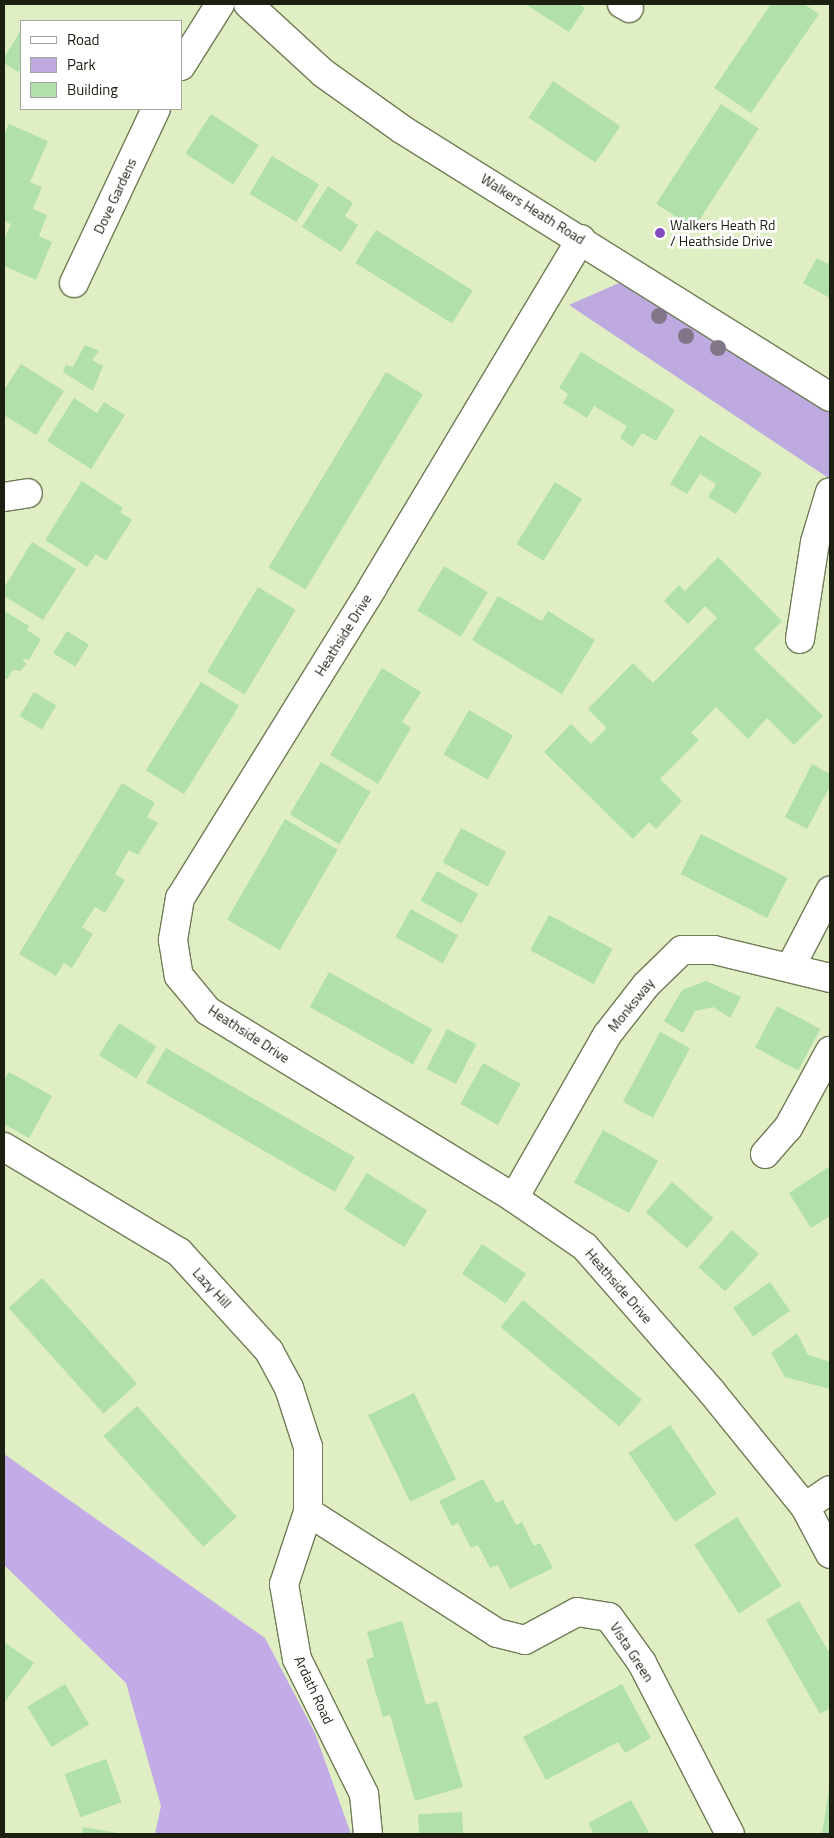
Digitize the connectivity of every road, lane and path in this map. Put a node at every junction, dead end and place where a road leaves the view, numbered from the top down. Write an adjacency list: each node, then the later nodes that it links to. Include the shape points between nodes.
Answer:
1 (220, 4): 3 (street)
2 (248, 4): 5 (street, Walkers Heath Road, via 323,73 403,130)
3 (182, 64)
4 (156, 110): 6 (street, Dove Gardens)
5 (581, 239): 7 (street, Walkers Heath Road); 16 (street, Heathside Drive, via 373,587 180,898 173,940 179,976 208,1011)
6 (74, 283)
7 (830, 397)
8 (830, 492): 9 (street, via 815,542)
9 (800, 638)
10 (830, 891): 11 (street)
11 (791, 966): 12 (street, Monksway); 16 (street, Monksway, via 714,950 682,950 646,985 607,1035)
12 (830, 978)
13 (830, 1051): 15 (street, via 788,1128)
14 (4, 1147): 19 (street, Lazy Hill, via 179,1252 268,1351 289,1388 308,1447)
15 (765, 1154)
16 (514, 1198): 18 (street, Heathside Drive, via 585,1247 711,1392)
17 (830, 1490): 18 (street)
18 (805, 1507): 20 (street, Heathside Drive)
19 (308, 1512): 21 (street, Ardath Road, via 284,1584 297,1659 364,1794); 22 (street, Vista Green, via 497,1633 525,1640 578,1612 609,1617 642,1664)
20 (830, 1554)
21 (368, 1834)
22 (730, 1834)

